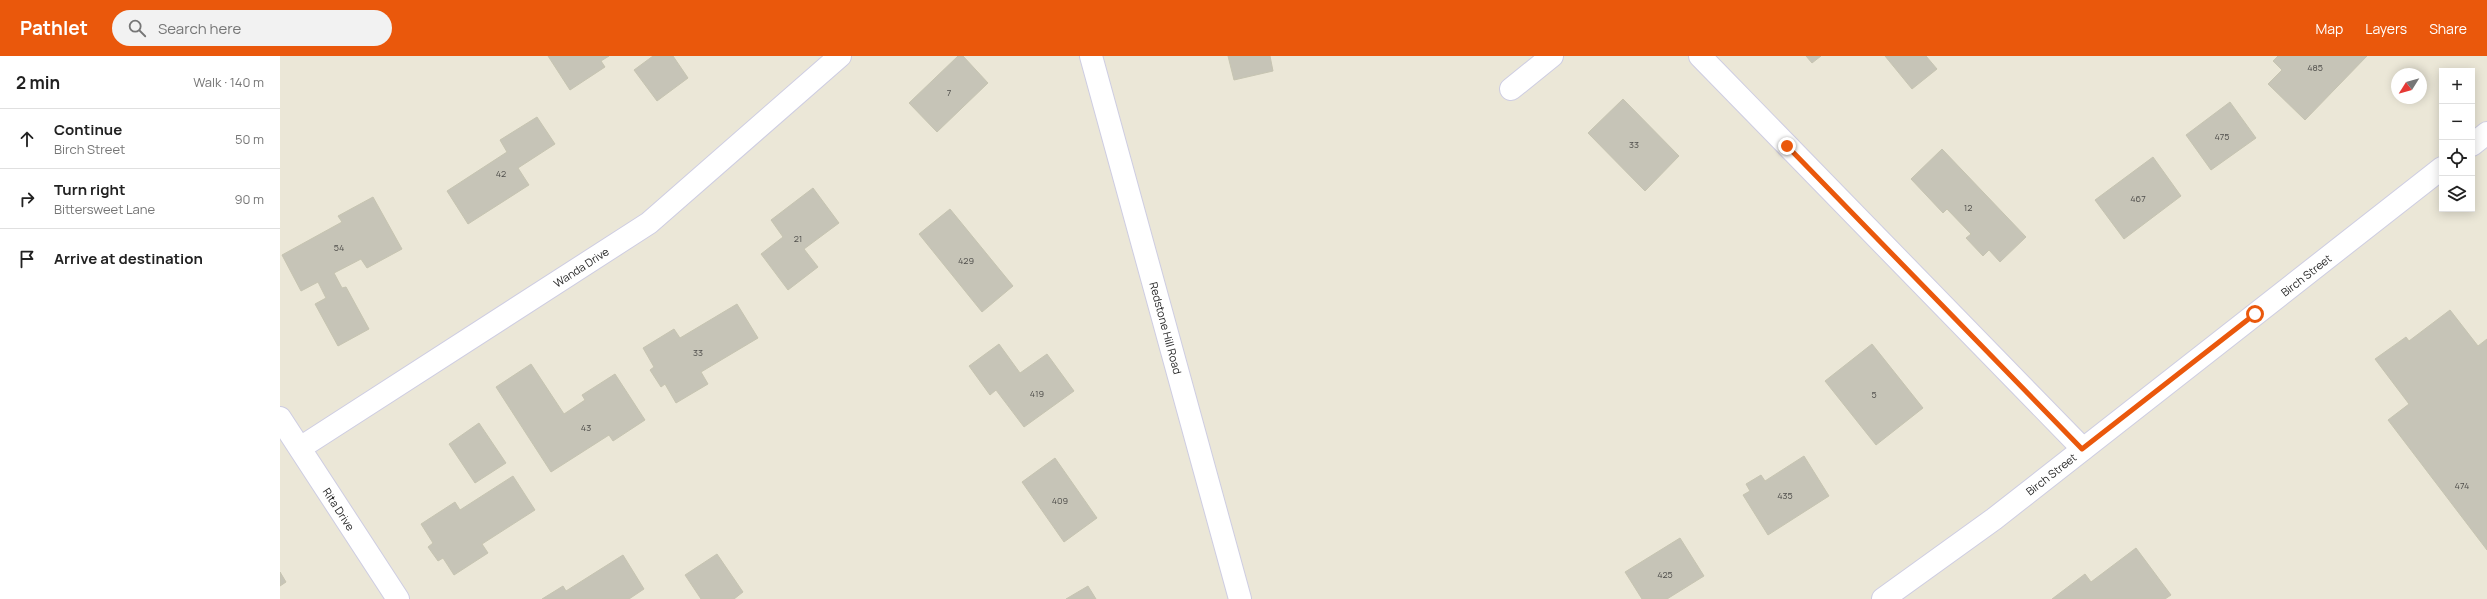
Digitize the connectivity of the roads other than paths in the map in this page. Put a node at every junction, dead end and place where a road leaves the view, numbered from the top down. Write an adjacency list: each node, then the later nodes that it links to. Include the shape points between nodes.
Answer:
1 (840, 56): 10 (street, Wanda Drive, via 649,223)
2 (1092, 56): 13 (street, Redstone Hill Road)
3 (1552, 56): 5 (street)
4 (1700, 56): 11 (street)
5 (1511, 89)
6 (2487, 133): 7 (street)
7 (2475, 143)
8 (2439, 170): 11 (street, Birch Street)
9 (280, 418): 10 (street, Rita Drive)
10 (300, 448): 12 (street, Rita Drive)
11 (2082, 449): 14 (street, Birch Street, via 1987,524)
12 (398, 599)
13 (1240, 599)
14 (1883, 599)

